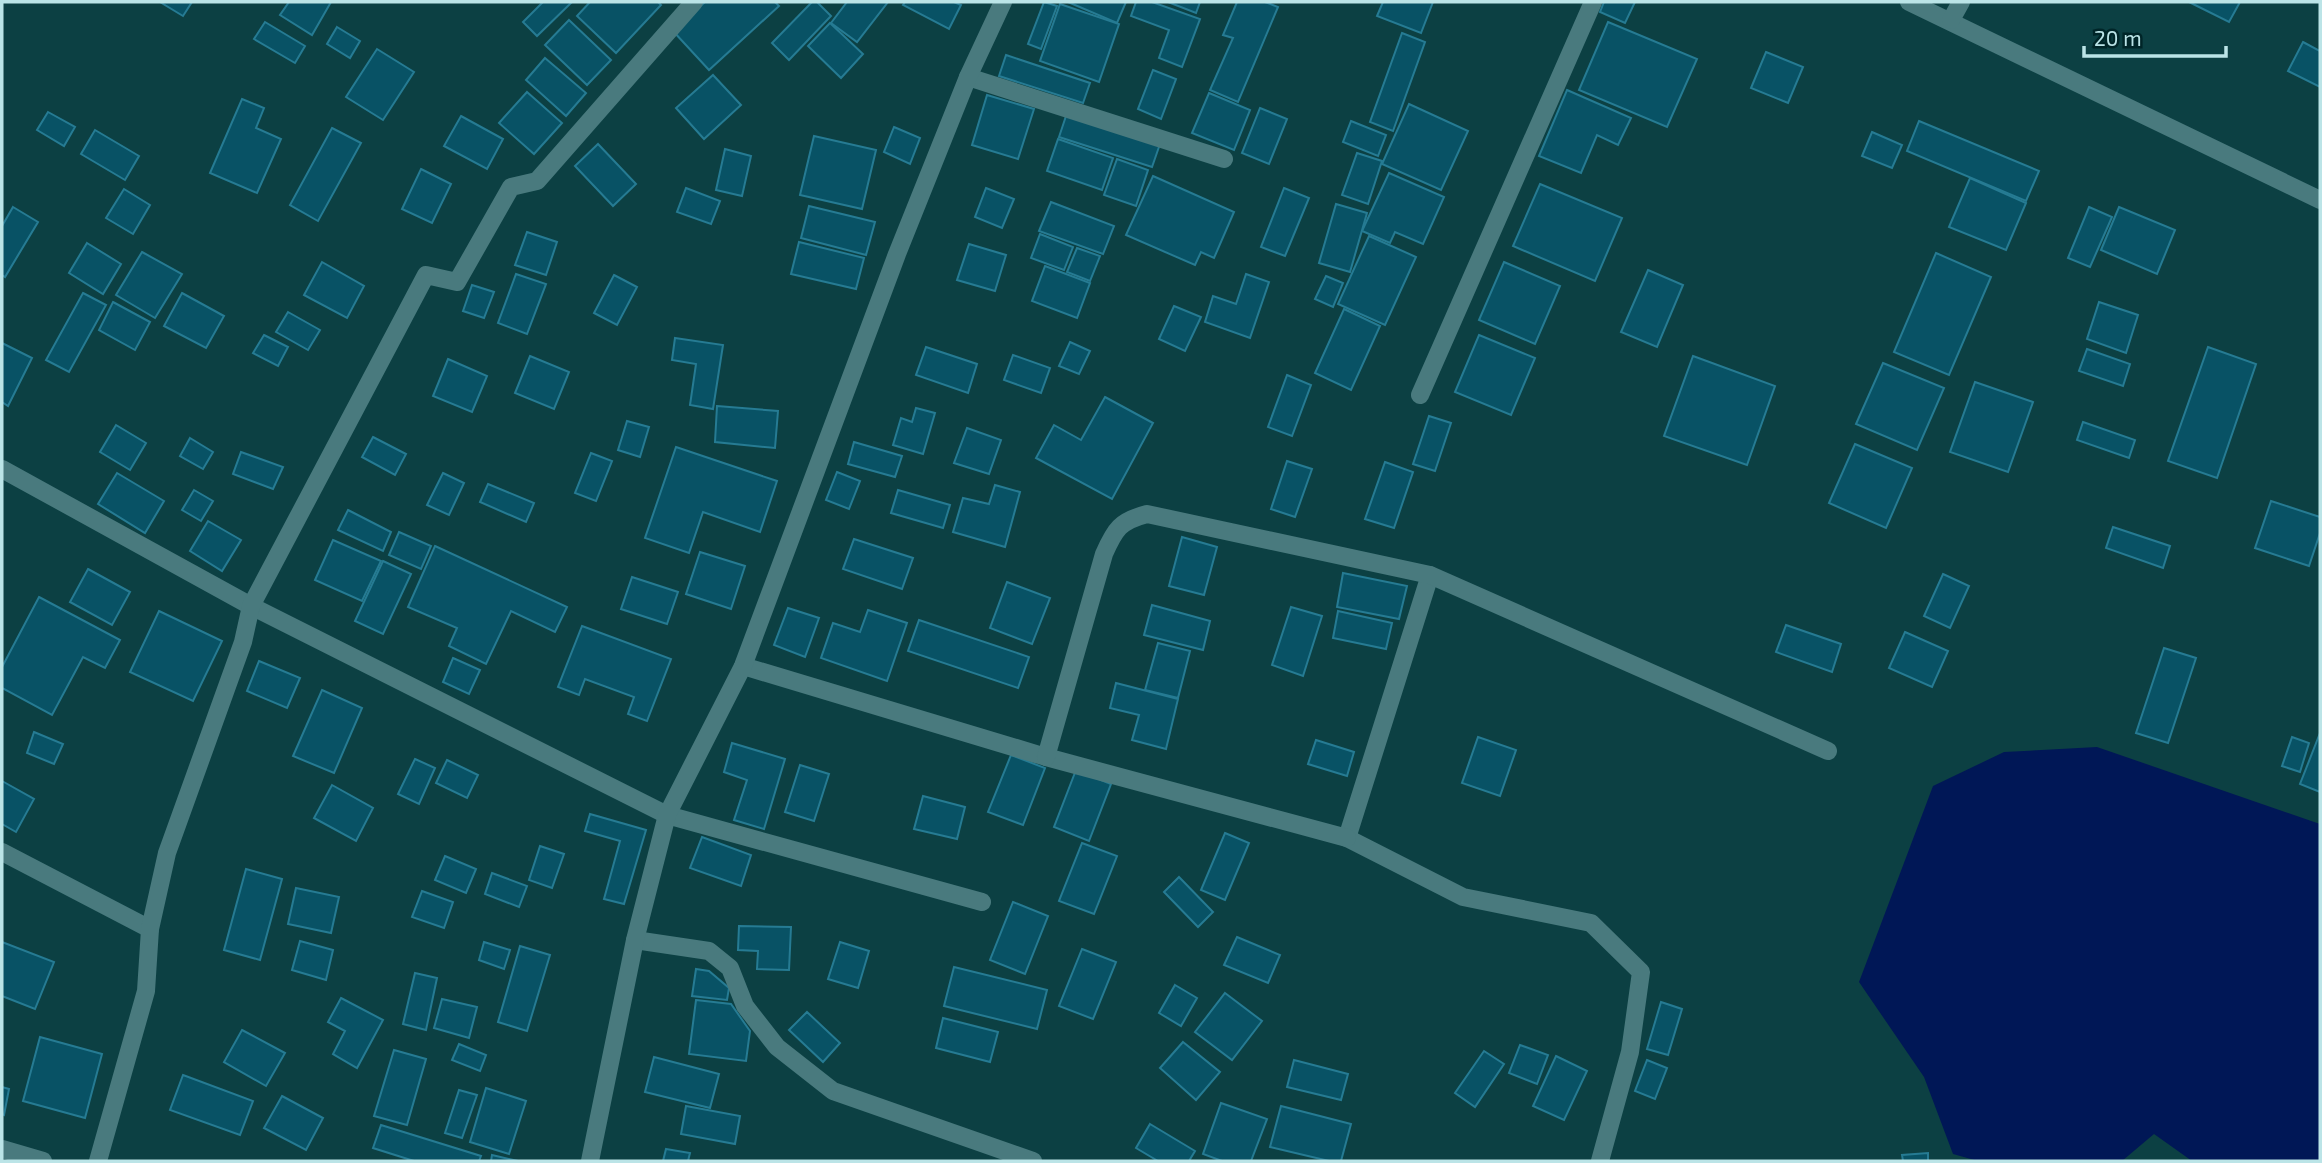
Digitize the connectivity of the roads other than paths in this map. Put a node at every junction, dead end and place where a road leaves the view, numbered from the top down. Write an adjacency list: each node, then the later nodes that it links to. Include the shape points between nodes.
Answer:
1 (694, 2): 13 (street, via 537,181 511,187 457,282 426,275)
2 (1003, 2): 7 (street)
3 (1593, 2): 10 (street)
4 (1909, 2): 6 (street)
5 (1961, 2): 6 (street)
6 (1951, 20): 9 (street)
7 (968, 77): 8 (street); 14 (street)
8 (1224, 159)
9 (2320, 200)
10 (1420, 395)
11 (2, 469): 13 (street)
12 (1430, 575): 15 (street); 16 (street, via 1147,514 1126,520 1112,534 1104,554); 18 (street)
13 (251, 606): 17 (street); 21 (street, via 243,642 167,853)
14 (743, 666): 16 (street); 17 (street)
15 (1828, 751)
16 (1046, 757): 18 (street)
17 (667, 816): 20 (street); 22 (street)
18 (1347, 838): 28 (street, via 1463,897 1591,923 1641,972 1630,1052)
19 (2, 852): 21 (street)
20 (982, 902)
21 (150, 929): 25 (street, via 146,990)
22 (635, 940): 26 (street); 27 (street, via 709,951 730,968 745,1006 777,1047 833,1091)
23 (2, 1149): 24 (street)
24 (43, 1161)
25 (98, 1161)
26 (590, 1161)
27 (1033, 1161)
28 (1600, 1161)

